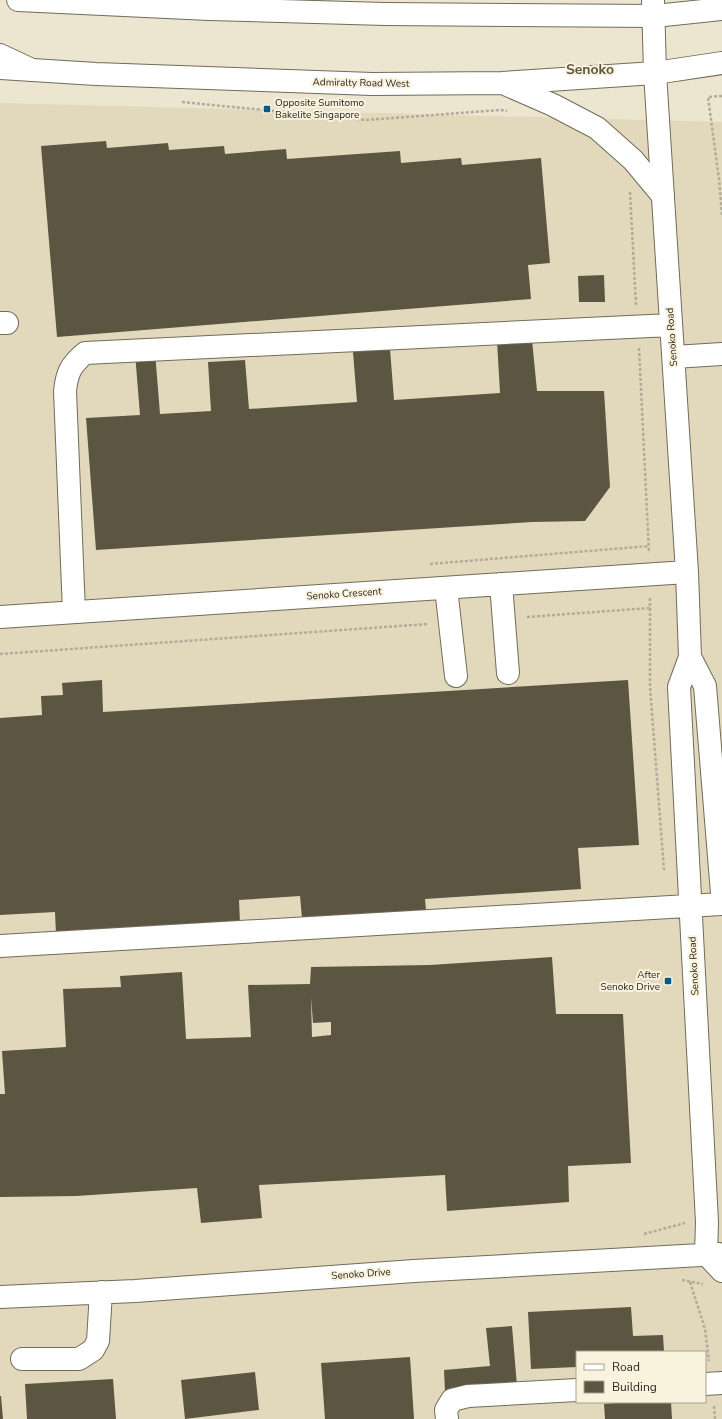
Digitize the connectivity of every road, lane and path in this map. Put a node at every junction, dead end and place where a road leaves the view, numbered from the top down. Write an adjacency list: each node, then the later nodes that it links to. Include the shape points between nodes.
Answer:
1 (18, 0): 2 (street, via 201,9 385,14)
2 (654, 8): 3 (street); 8 (street, Senoko Road)
3 (722, 9)
4 (0, 55): 7 (street)
5 (722, 63): 8 (street, Admiralty Road West)
6 (0, 68): 7 (street, Admiralty Road West)
7 (32, 70): 9 (street, Admiralty Road West, via 372,84)
8 (655, 73): 9 (street, Admiralty Road West); 14 (street, Senoko Road)
9 (502, 83): 14 (street, via 597,128 633,160)
10 (722, 96): 15 (path, via 708,97)
11 (175, 101): 12 (path, via 366,120 500,110)
12 (513, 112)
13 (629, 188): 17 (path)
14 (663, 196): 16 (street, Senoko Road)
15 (722, 216)
16 (671, 325): 17 (street); 19 (street, Senoko Road)
17 (638, 327): 21 (path); 25 (street, via 85,353 67,375 65,391)
18 (722, 354): 19 (street)
19 (674, 357): 20 (street, Senoko Road)
20 (687, 572): 21 (street, Senoko Crescent); 30 (street, Senoko Road)
21 (650, 574): 22 (street, Senoko Crescent); 24 (path)
22 (501, 584): 23 (street, Senoko Crescent); 27 (street)
23 (446, 588): 25 (street, Senoko Crescent); 28 (street)
24 (650, 608): 27 (path); 36 (path, via 650,687)
25 (74, 612): 26 (street, Senoko Crescent)
26 (0, 617)
27 (503, 618): 31 (street)
28 (450, 622): 29 (path); 32 (street)
29 (0, 654)
30 (690, 657): 33 (street, Senoko Road, via 705,686); 35 (street, Senoko Road, via 679,687)
31 (508, 674)
32 (456, 676)
33 (722, 893)
34 (722, 904): 35 (street)
35 (691, 906): 36 (street); 40 (street, Senoko Road, via 707,1222)
36 (667, 907): 37 (street)
37 (0, 946)
38 (687, 1216): 39 (path, via 686,1223)
39 (639, 1235)
40 (714, 1254): 41 (street); 43 (street, Senoko Drive)
41 (722, 1271)
42 (690, 1282): 46 (path, via 705,1329)
43 (101, 1292): 44 (street, Senoko Drive); 45 (street, via 98,1341 93,1350 79,1359)
44 (0, 1297)
45 (22, 1359)
46 (713, 1383): 49 (path)
47 (576, 1390): 48 (street, via 468,1396 452,1400 446,1410)
48 (447, 1419)
49 (715, 1419)

